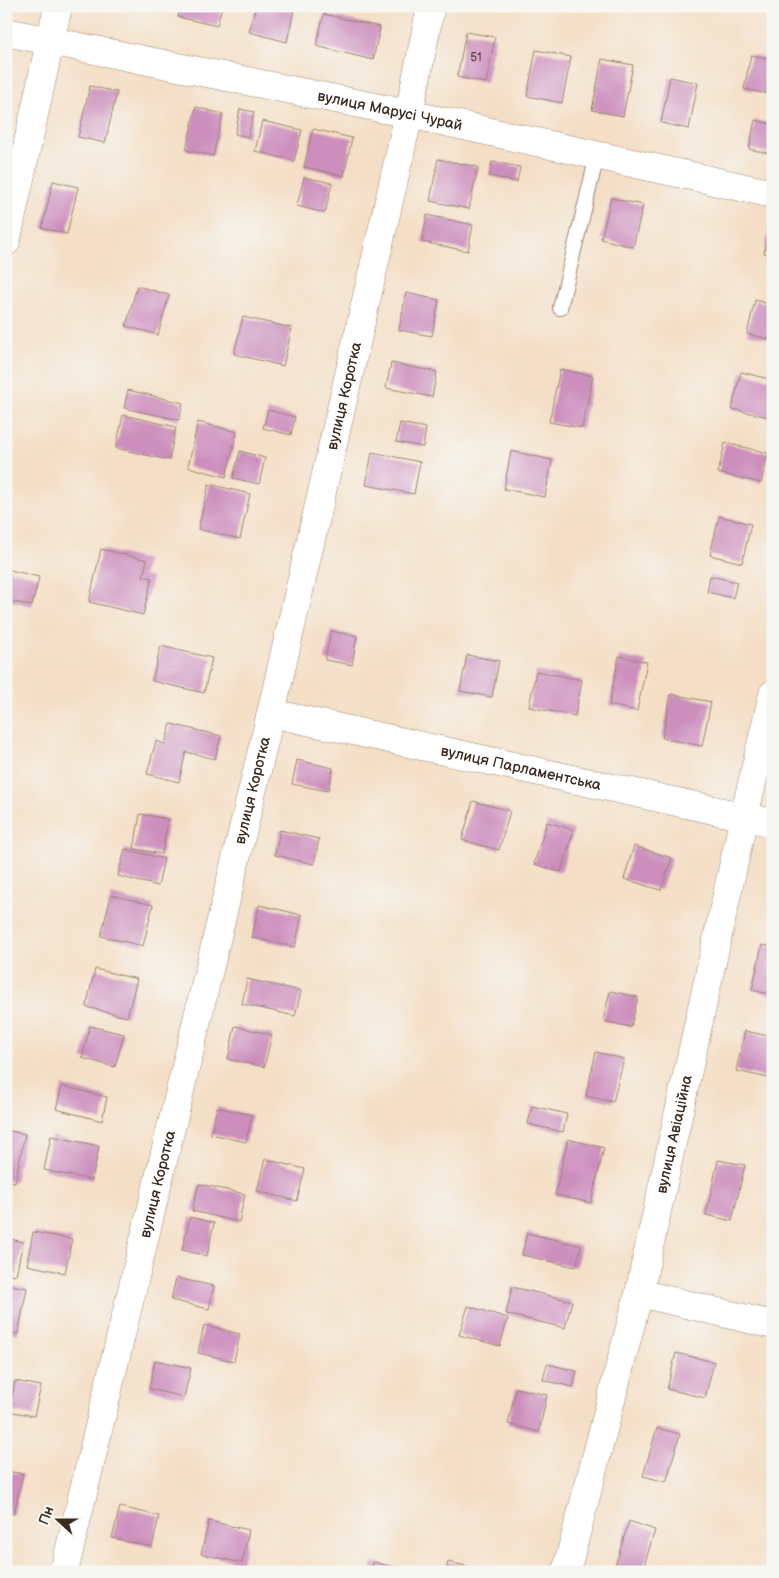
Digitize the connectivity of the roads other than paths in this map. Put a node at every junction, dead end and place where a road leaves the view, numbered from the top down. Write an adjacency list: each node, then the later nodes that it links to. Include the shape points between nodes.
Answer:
1 (58, 6): 4 (street)
2 (431, 6): 5 (street, вулиця Коротка)
3 (6, 32): 4 (street, вулиця Марусі Чурай)
4 (50, 42): 5 (street, вулиця Марусі Чурай); 8 (street)
5 (408, 114): 6 (street, вулиця Марусі Чурай); 11 (street, вулиця Коротка)
6 (597, 156): 7 (street, вулиця Марусі Чурай); 9 (lane)
7 (773, 194)
8 (6, 242)
9 (560, 308)
10 (773, 694): 12 (street, вулиця Авіаційна)
11 (271, 712): 12 (street, вулиця Парламентська); 16 (street, вулиця Коротка)
12 (744, 817): 13 (street, вулиця Парламентська); 14 (street, вулиця Авіаційна)
13 (773, 823)
14 (639, 1293): 15 (street); 17 (street, вулиця Авіаційна)
15 (773, 1325)
16 (64, 1572)
17 (566, 1572)

